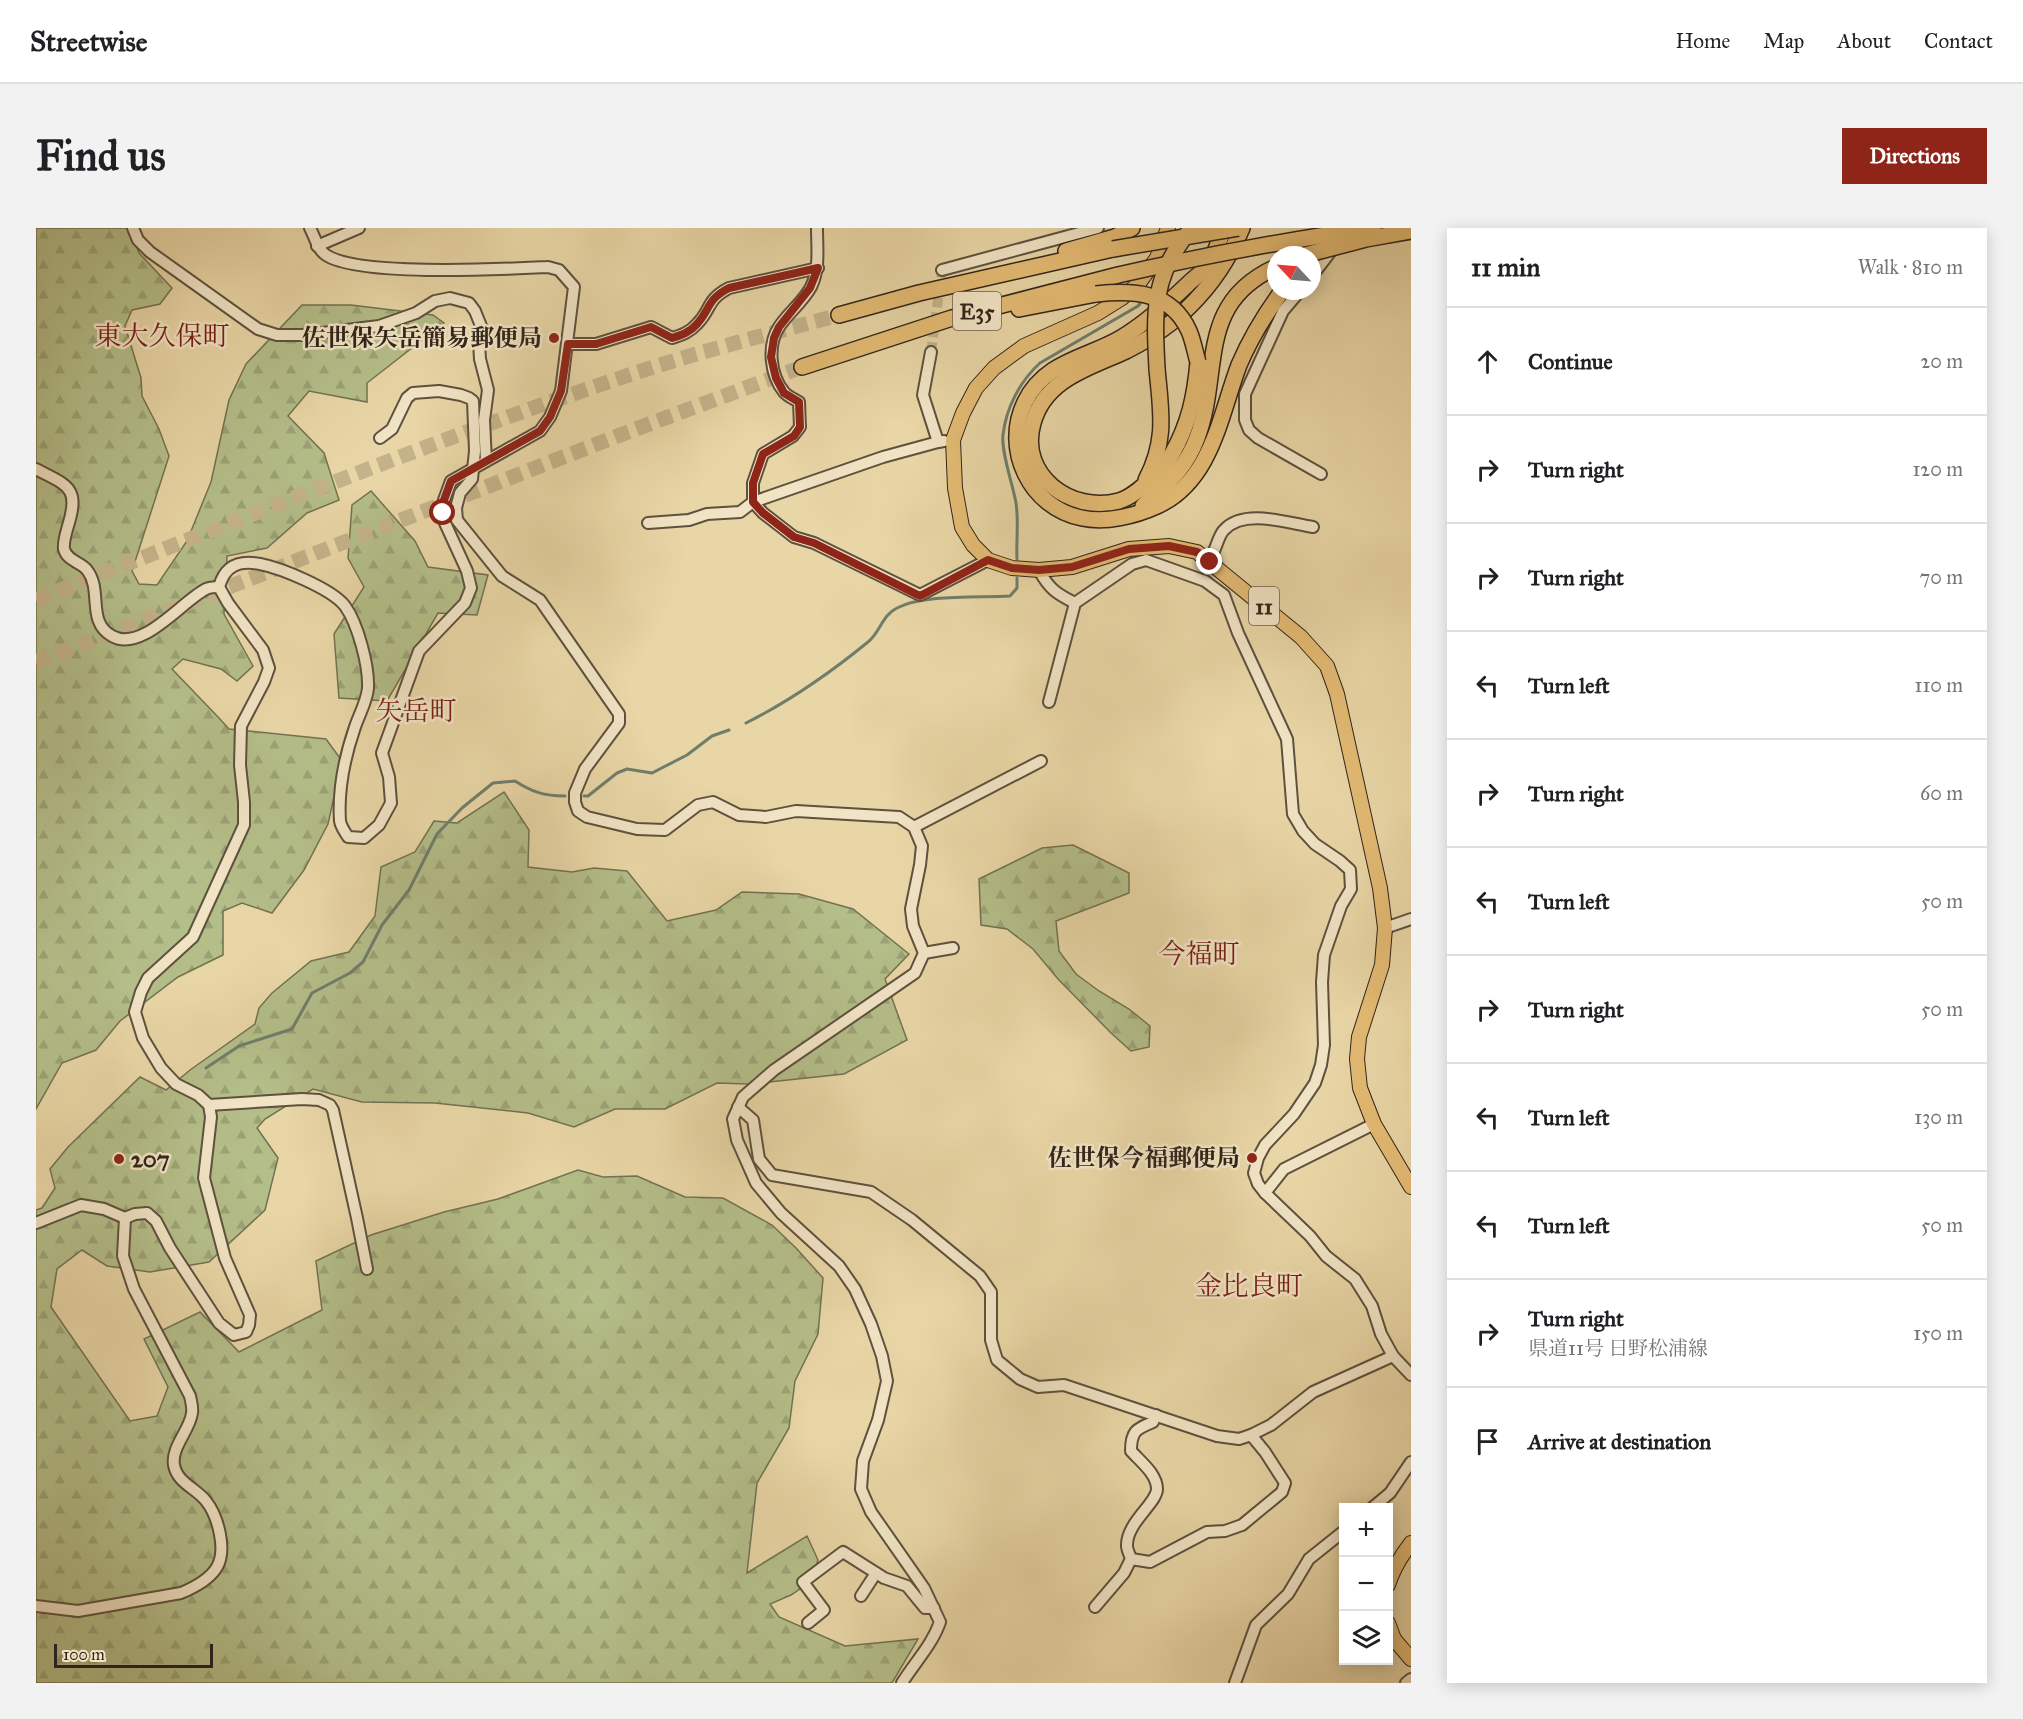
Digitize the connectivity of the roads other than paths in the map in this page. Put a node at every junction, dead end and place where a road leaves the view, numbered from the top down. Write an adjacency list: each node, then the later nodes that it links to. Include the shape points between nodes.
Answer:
1 (133, 228): 33 (street, via 150,252 258,329 277,334 306,335 379,326 416,313 435,301 450,298 469,303 481,326 480,359 488,390 484,420)
2 (310, 228): 15 (street)
3 (359, 228): 15 (street)
4 (817, 228): 19 (street)
5 (1098, 228): 20 (street)
6 (1132, 228): 22 (highway, via 1115,237)
7 (1168, 228): 31 (main road, via 1157,258 1122,298 1024,346 994,368 976,388)
8 (1224, 228): 39 (highway, via 1208,265 1160,311 1120,339 1070,360 1048,375 1033,388 1018,422 1020,464 1050,504 1082,518 1108,519)
9 (1240, 228): 14 (highway, E35, bridge); 37 (highway, via 1221,270 1172,321 1142,342 1073,374 1046,395 1037,410 1032,426 1034,458 1048,484 1063,495 1099,505 1122,500)
10 (1329, 228): 16 (highway, bridge)
11 (1346, 228): 18 (street)
12 (1374, 228): 28 (highway, E35, bridge, via 1196,257 1118,275 952,318)
13 (1411, 231): 17 (highway, bridge)
14 (1193, 232): 22 (highway, E35, bridge); 37 (highway, bridge, via 1180,242 1164,270 1158,293 1155,323 1160,444)
15 (318, 246): 26 (street, via 327,256 345,264 409,269 559,270 574,287)
16 (1318, 246)
17 (1321, 251)
18 (1321, 265)
19 (818, 268): 26 (street, via 716,294 699,323 688,333 672,338 651,327 596,344); 38 (street, via 810,288 779,327 771,357 784,393 799,402 800,427 794,436 763,454 753,483)
20 (942, 270)
21 (1267, 272): 39 (highway, via 1247,284 1228,307 1216,332 1202,422 1186,462)
22 (919, 293): 25 (highway, E35)
23 (1276, 300): 39 (highway, via 1240,363 1218,431 1199,469 1178,493)
24 (1292, 300): 36 (street, via 1283,311 1245,394 1245,420 1258,438)
25 (839, 315)
26 (568, 344): 33 (street, via 561,391 550,417 540,431)
27 (931, 352): 32 (street, via 923,395)
28 (840, 355): 29 (highway, E35); 37 (highway, bridge, via 902,343 1015,310 1096,294 1139,292 1158,299 1175,310 1189,331 1198,362 1196,389 1178,443 1164,468)
29 (802, 367)
30 (380, 438): 35 (street, via 392,429 413,393 461,394 473,401)
31 (953, 440): 32 (street); 42 (main road, via 962,527)
32 (938, 442): 38 (street)
33 (486, 461): 35 (street)
34 (36, 469): 45 (street, via 67,486 73,496 64,550 87,570 94,587 99,623 112,636 126,639 145,633 208,587)
35 (473, 470): 45 (street, via 451,481 443,513 471,588 465,603 419,651 382,753 391,803 379,825 364,838 348,837 340,824 341,787 368,690 353,619 344,604 312,583 268,565 234,564 222,574); 49 (street, via 472,479 460,493 457,520 502,576 540,600 619,714 619,723 585,769 574,793 578,811 587,817 637,829 665,830 698,805 713,802 739,815 766,818 796,811 882,815 899,818)
36 (1321, 474)
37 (1144, 485)
38 (753, 502): 40 (street, via 740,512); 42 (street, via 794,537 814,543 920,596)
39 (1137, 512)
40 (648, 523)
41 (1313, 527): 44 (street, bridge, via 1253,517 1238,519 1223,531)
42 (988, 560): 43 (main road, 11, via 1012,568)
43 (1039, 570): 46 (street, via 1058,594); 51 (main road, 11, via 1072,567 1129,549 1169,546 1197,552 1301,637 1327,666 1338,694)
44 (1206, 575): 46 (street, via 1146,560 1132,564); 58 (street, via 1224,595 1287,739 1293,814 1315,844 1350,870 1352,882 1324,955 1321,1065 1315,1083 1258,1158 1254,1173)
45 (219, 586): 54 (street, via 263,650 269,668 241,726 244,825 193,936 148,978 135,1012 142,1038 161,1068 176,1084)
46 (1075, 603): 47 (street)
47 (1048, 702)
48 (1041, 761): 49 (street)
49 (914, 827): 53 (street, via 922,846 911,909)
50 (1411, 919): 51 (street)
51 (1385, 928): 56 (main road, 11, via 1382,965 1359,1037 1357,1059 1360,1088)
52 (952, 948): 53 (street)
53 (924, 953): 55 (street, via 915,973 774,1070 743,1097)
54 (209, 1105): 59 (street, via 212,1117 204,1178 225,1258 250,1315 246,1332 234,1335 219,1323 156,1221 147,1213); 61 (street, via 302,1099 330,1105)
55 (738, 1107): 64 (street, via 753,1120 759,1159 772,1174 871,1192 980,1275 991,1292 991,1340 997,1360 1020,1379 1038,1386 1064,1385); 76 (street, via 733,1119 737,1140 756,1183 839,1266 872,1324 887,1381 863,1461 861,1489 871,1512)
56 (1374, 1124): 57 (main road, 11); 58 (street, via 1284,1169)
57 (1411, 1187)
58 (1265, 1193): 62 (street, via 1326,1256 1355,1279 1372,1306)
59 (125, 1218): 60 (street, via 81,1205); 74 (street, via 123,1256 134,1289 190,1395 193,1412 174,1462 178,1476 207,1502 219,1528 222,1551 217,1567 195,1587 181,1593 78,1611)
60 (36, 1223)
61 (367, 1269)
62 (1393, 1356): 63 (street); 65 (street, via 1313,1392 1271,1425)
63 (1411, 1375)
64 (1156, 1415): 65 (street, via 1217,1437 1239,1439); 70 (street, via 1153,1422 1138,1428 1131,1438 1131,1451 1152,1474 1157,1488 1154,1499 1138,1516 1131,1532 1127,1546)
65 (1251, 1435): 70 (street, via 1286,1483 1282,1492 1242,1525 1208,1532 1150,1562)
66 (1411, 1462): 67 (street, via 1390,1493)
67 (1378, 1503)
68 (1339, 1535): 82 (street, via 1309,1559 1288,1594 1256,1625)
69 (1411, 1543): 71 (main road)
70 (1131, 1559): 75 (street)
71 (1393, 1571)
72 (876, 1573): 73 (street); 76 (street, via 907,1586 925,1608); 77 (street, via 843,1552 803,1582 824,1610)
73 (861, 1596)
74 (36, 1606)
75 (1095, 1607)
76 (934, 1608): 81 (street, via 940,1622 934,1639)
77 (808, 1623)
78 (1393, 1636): 79 (main road)
79 (1411, 1659)
80 (1411, 1679): 83 (street)
81 (902, 1683)
82 (1235, 1683)
83 (1406, 1683)

